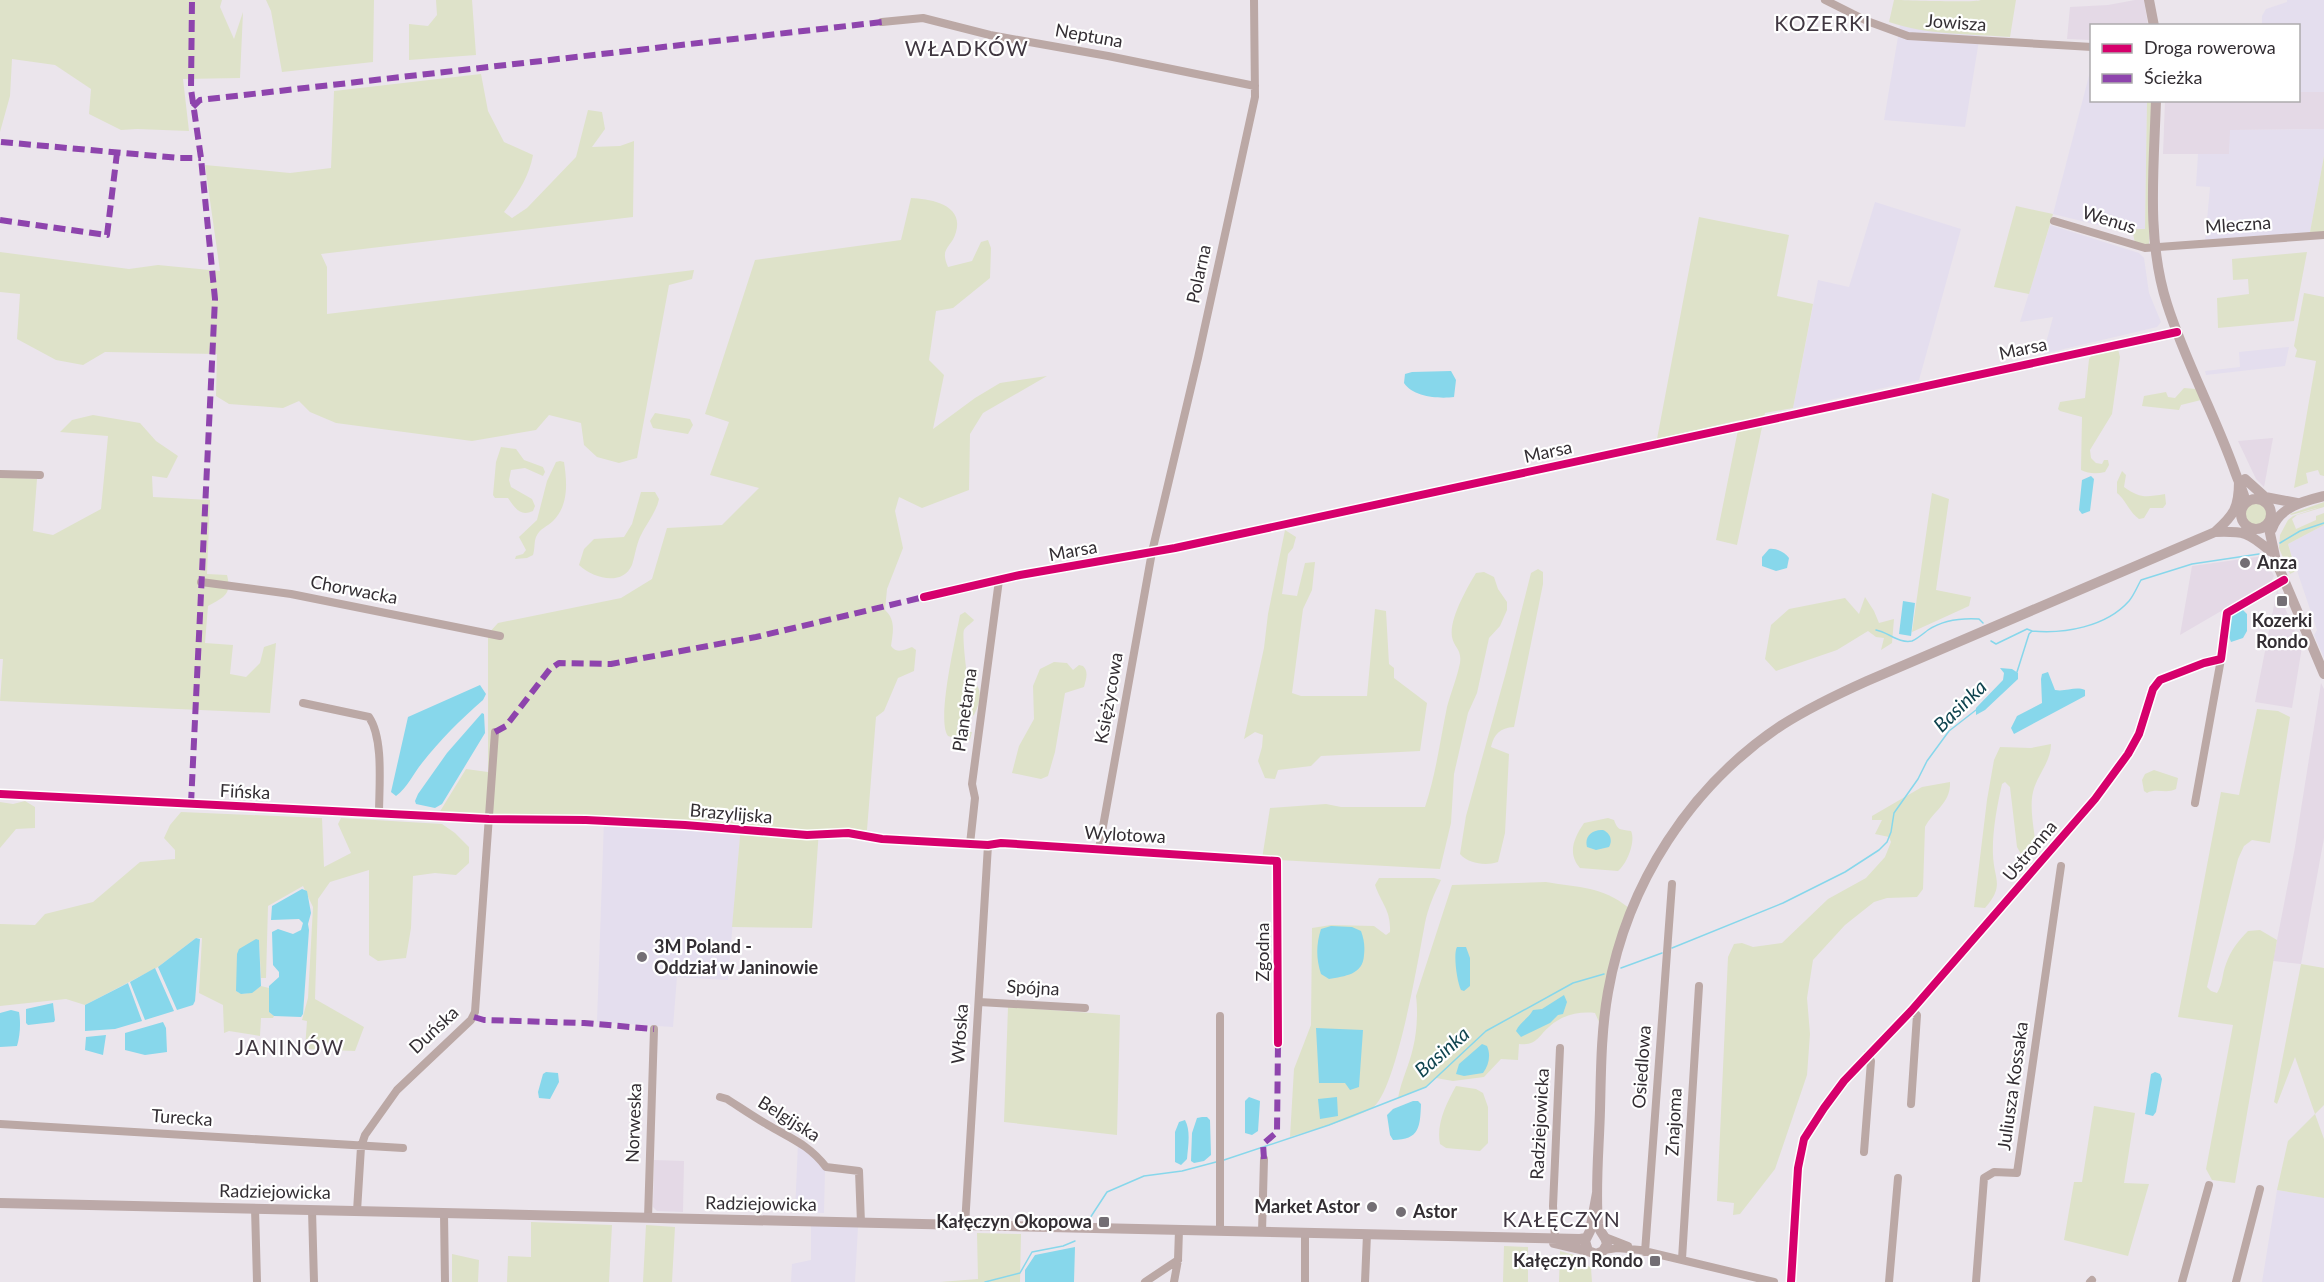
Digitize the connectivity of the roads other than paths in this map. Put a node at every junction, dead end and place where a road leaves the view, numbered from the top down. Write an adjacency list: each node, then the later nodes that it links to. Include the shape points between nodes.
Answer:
1 (1254, 0): 7 (street, Polarna)
2 (1825, 0): 6 (street, Jowisza, via 1908,36)
3 (2149, 0): 5 (main road)
4 (882, 22): 7 (street, Neptuna, via 923,18 990,35)
5 (2154, 24)
6 (2090, 47)
7 (1255, 86): 22 (street, Polarna)
8 (2156, 102): 11 (main road)
9 (2054, 221): 11 (street, Wenus)
10 (2324, 235): 11 (street, Mleczna)
11 (2155, 249): 12 (main road, via 2162,288)
12 (2177, 332): 15 (main road); 22 (street, Marsa)
13 (0, 474): 14 (street)
14 (40, 475)
15 (2242, 480): 17 (main road); 19 (main road, via 2265,497); 21 (main road, via 2237,507)
16 (2324, 496): 19 (main road)
17 (2248, 505): 18 (main road); 20 (main road, via 2243,521); 21 (main road, via 2237,519)
18 (2268, 505): 19 (main road); 20 (main road, via 2271,511)
19 (2292, 505): 20 (main road); 23 (main road, via 2273,526)
20 (2261, 525): 21 (main road); 23 (main road)
21 (2218, 530): 23 (main road, via 2250,535); 62 (main road, via 1829,699 1769,735 1715,782 1684,817 1660,853 1620,942 1604,1022)
22 (1152, 552): 24 (street, Marsa); 39 (street, Księżycowa)
23 (2273, 554): 25 (main road)
24 (999, 580): 27 (street, Marsa); 37 (street, Planetarna, via 972,784 975,798)
25 (2284, 580): 29 (street, via 2228,613); 30 (main road)
26 (201, 582): 28 (street, Chorwacka, via 291,594)
27 (924, 597)
28 (500, 636)
29 (2221, 659): 34 (street); 46 (street, Ustronna, via 2160,680 2153,689 2139,734 2095,799)
30 (2324, 674)
31 (303, 704): 35 (street, via 369,717 375,726 380,770)
32 (495, 732): 36 (street, Duńska)
33 (0, 794): 35 (street, Fińska)
34 (2195, 803)
35 (380, 814): 36 (street, Fińska)
36 (489, 819): 37 (street, Brazylijska, via 685,825 807,836 848,833 882,839); 55 (street, Duńska, via 475,1012 397,1090 365,1135)
37 (970, 843): 38 (street, Wylotowa)
38 (988, 845): 39 (street, Wylotowa); 44 (street, Włoska)
39 (1099, 849): 40 (street, Wylotowa)
40 (1278, 861): 49 (street, Zgodna)
41 (2061, 866): 96 (street, Juliusza Kossaka, via 2017,1173 1994,1172 1984,1178)
42 (1672, 884): 82 (street, Osiedlowa)
43 (1699, 986): 84 (street, Znajoma)
44 (979, 1002): 45 (street, Spójna); 71 (street, Włoska)
45 (1086, 1008)
46 (1911, 1011): 51 (street, Ustronna); 53 (street, via 1917,1015)
47 (1220, 1016): 73 (street)
48 (654, 1029): 69 (street, Norweska)
49 (1278, 1043)
50 (1560, 1048): 79 (street, Radziejowicka, via 1552,1206)
51 (1868, 1054): 57 (street); 94 (street, Ustronna, via 1804,1139 1798,1168)
52 (720, 1097): 70 (street, Belgijska, via 802,1143 826,1167 860,1171)
53 (1911, 1104)
54 (0, 1124): 55 (street, Turecka)
55 (361, 1147): 56 (street, Turecka); 67 (street, Duńska)
56 (403, 1148)
57 (1864, 1152)
58 (1264, 1159): 74 (street)
59 (1898, 1178): 95 (street)
60 (2209, 1185): 97 (street)
61 (2260, 1189): 98 (street)
62 (1597, 1193): 65 (main road); 77 (main road)
63 (0, 1203): 64 (main road, Radziejowicka)
64 (255, 1209): 66 (main road, Radziejowicka); 86 (street)
65 (1594, 1209): 77 (main road); 79 (main road, via 1581,1233)
66 (312, 1210): 67 (main road, Radziejowicka); 87 (street)
67 (357, 1211): 68 (main road, Radziejowicka)
68 (444, 1213): 69 (main road, Radziejowicka); 88 (street)
69 (648, 1218): 70 (main road, Radziejowicka)
70 (861, 1222): 71 (main road, Radziejowicka)
71 (965, 1225): 72 (main road, Radziejowicka)
72 (1179, 1230): 73 (main road, Radziejowicka); 83 (street)
73 (1220, 1231): 74 (main road, Radziejowicka)
74 (1262, 1232): 75 (main road, Radziejowicka)
75 (1305, 1233): 76 (main road, Radziejowicka); 91 (street)
76 (1366, 1234): 78 (main road, Radziejowicka); 92 (street)
77 (1595, 1235): 79 (main road, Radziejowicka); 80 (main road, via 1607,1244); 81 (main road, via 1585,1245); 82 (street)
78 (1521, 1238): 79 (main road, Radziejowicka); 81 (main road, Radziejowicka)
79 (1555, 1238)
80 (1604, 1250): 81 (main road, via 1596,1254); 82 (street)
81 (1588, 1251)
82 (1642, 1251): 84 (street)
83 (1178, 1260): 89 (street); 90 (street)
84 (1682, 1260): 85 (street)
85 (1743, 1278): 93 (street)
86 (257, 1282)
87 (314, 1282)
88 (445, 1282)
89 (1145, 1282)
90 (1174, 1282)
91 (1305, 1282)
92 (1365, 1282)
93 (1774, 1282)
94 (1791, 1282)
95 (1889, 1282)
96 (1976, 1282)
97 (2182, 1282)
98 (2236, 1282)

